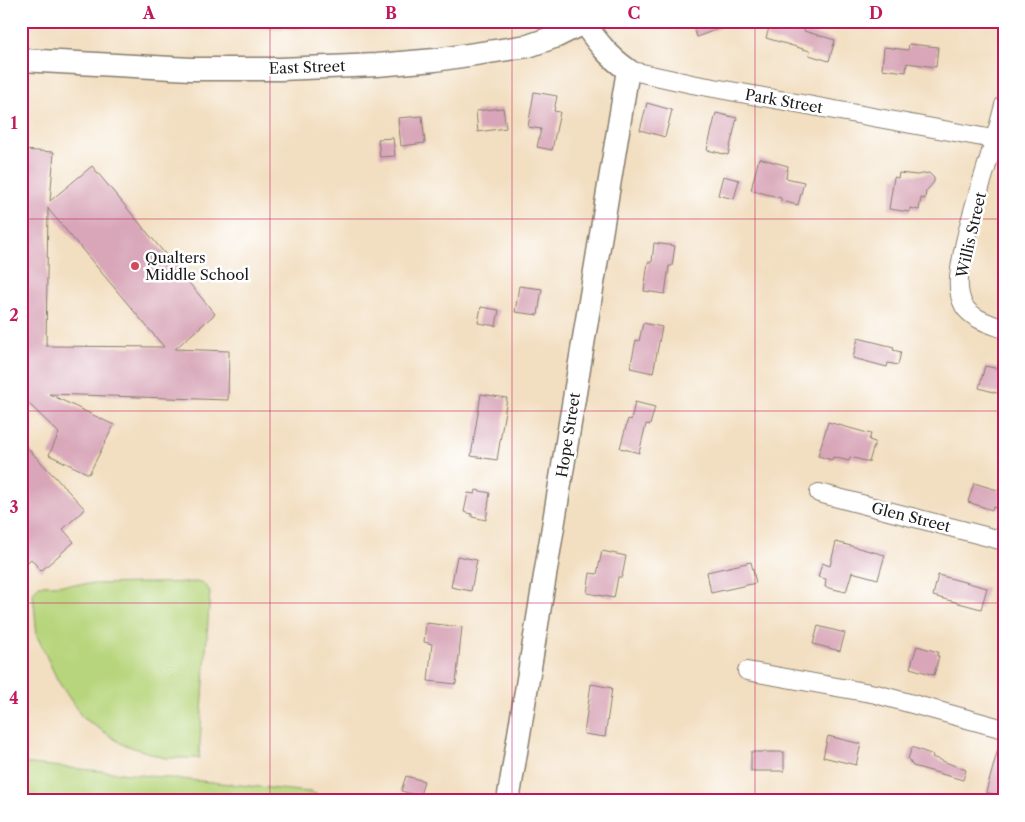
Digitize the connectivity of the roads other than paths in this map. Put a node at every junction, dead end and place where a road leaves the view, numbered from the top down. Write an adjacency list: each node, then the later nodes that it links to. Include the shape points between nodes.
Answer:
1 (586, 22): 2 (main road, East Street, via 528,46 435,60 377,64 192,70); 3 (main road, Park Street, via 598,43 613,60)
2 (21, 60)
3 (628, 70): 5 (street, Park Street); 11 (main road, Hope Street)
4 (1004, 105): 5 (street, Willis Street)
5 (1000, 140): 6 (street, Willis Street, via 970,224 960,270 959,293 973,316)
6 (1004, 328)
7 (819, 493): 8 (street, Glen Street)
8 (1004, 541)
9 (747, 671): 10 (street, via 876,694)
10 (1004, 729)
11 (508, 801)

